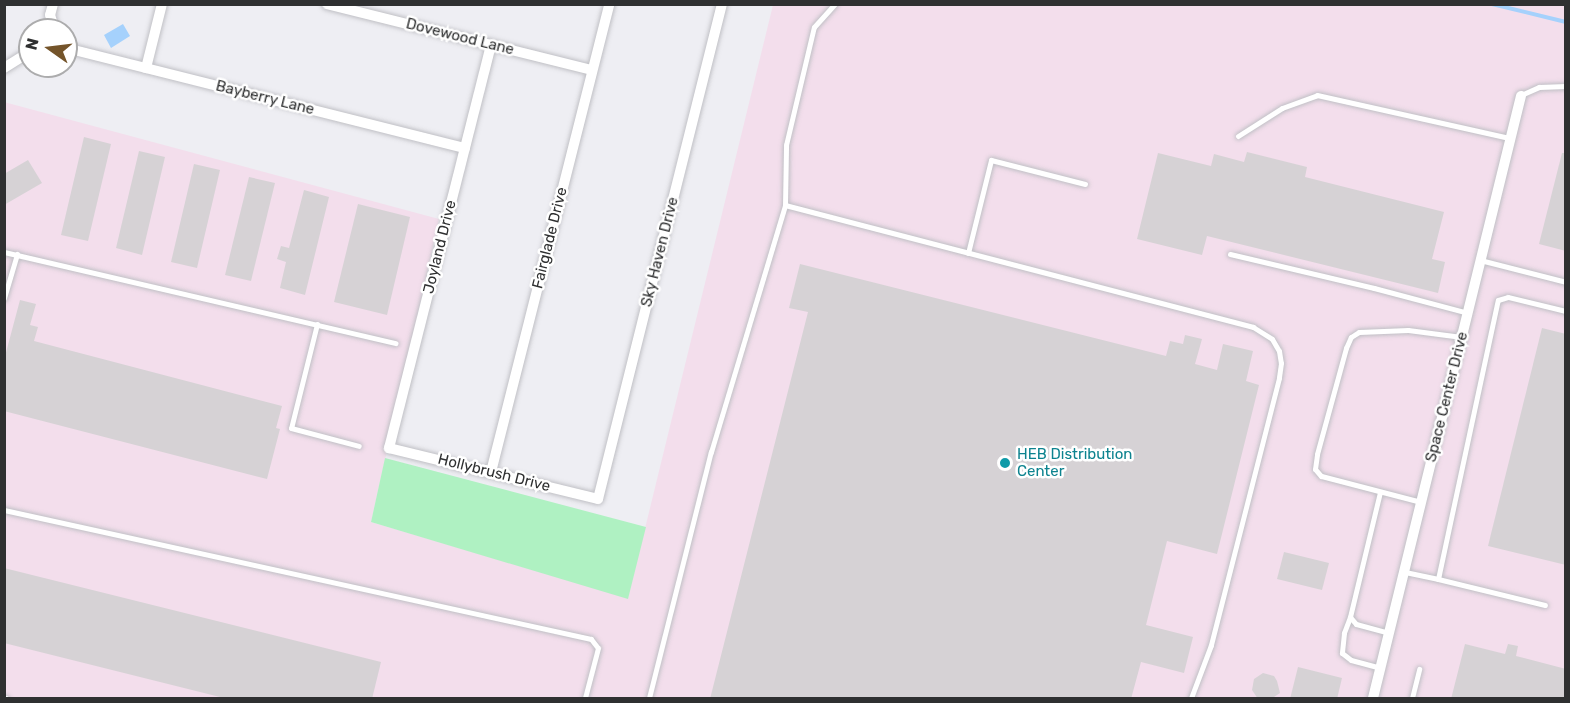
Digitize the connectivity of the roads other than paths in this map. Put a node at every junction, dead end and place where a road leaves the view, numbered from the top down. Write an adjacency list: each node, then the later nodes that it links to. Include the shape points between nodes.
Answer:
1 (162, 4): 10 (street)
2 (327, 4): 6 (street, Dovewood Lane)
3 (609, 4): 11 (street, Fairglade Drive)
4 (722, 4): 35 (street, Sky Haven Drive)
5 (835, 4): 18 (lane, via 814,27 786,145)
6 (491, 45): 11 (street, Dovewood Lane); 16 (street, Joyland Drive)
7 (78, 51): 10 (street, Bayberry Lane)
8 (18, 59): 9 (street)
9 (4, 68)
10 (146, 68): 16 (street, Bayberry Lane)
11 (592, 70): 33 (street, Fairglade Drive)
12 (1566, 86): 13 (lane, via 1539,87)
13 (1521, 96): 15 (street, Space Center Drive)
14 (1238, 136): 15 (lane, via 1282,108 1317,95)
15 (1509, 138): 23 (street, Space Center Drive)
16 (465, 148): 32 (street, Joyland Drive)
17 (1085, 184): 20 (lane, via 991,160)
18 (785, 205): 20 (lane); 46 (lane, via 711,452)
19 (4, 252): 21 (lane)
20 (968, 253): 47 (lane, via 1253,327 1272,339 1279,351 1279,378 1211,645)
21 (17, 254): 25 (lane); 28 (lane)
22 (1230, 254): 27 (lane)
23 (1480, 260): 24 (lane); 27 (street, Space Center Drive)
24 (1566, 282)
25 (4, 298)
26 (1566, 311): 39 (lane, via 1508,297 1498,300)
27 (1467, 313): 29 (street, Space Center Drive)
28 (317, 324): 30 (lane); 31 (lane, via 291,428)
29 (1462, 337): 34 (lane, via 1428,330 1373,331 1359,332 1348,342 1315,469 1321,476); 36 (street, Space Center Drive)
30 (396, 343)
31 (359, 446)
32 (389, 448): 33 (street, Hollybrush Drive)
33 (492, 472): 35 (street, Hollybrush Drive)
34 (1380, 492): 36 (lane); 41 (lane)
35 (598, 499)
36 (1421, 502): 38 (street, Space Center Drive)
37 (4, 510): 45 (lane, via 591,639 598,648)
38 (1404, 572): 39 (lane); 42 (street, Space Center Drive)
39 (1438, 579): 40 (lane)
40 (1545, 605)
41 (1350, 617): 42 (lane, via 1356,624); 43 (lane, via 1342,653)
42 (1389, 633): 43 (street, Space Center Drive)
43 (1380, 668): 48 (street, Space Center Drive)
44 (1419, 669): 49 (lane)
45 (585, 699)
46 (649, 699)
47 (1191, 699)
48 (1373, 699)
49 (1412, 699)

